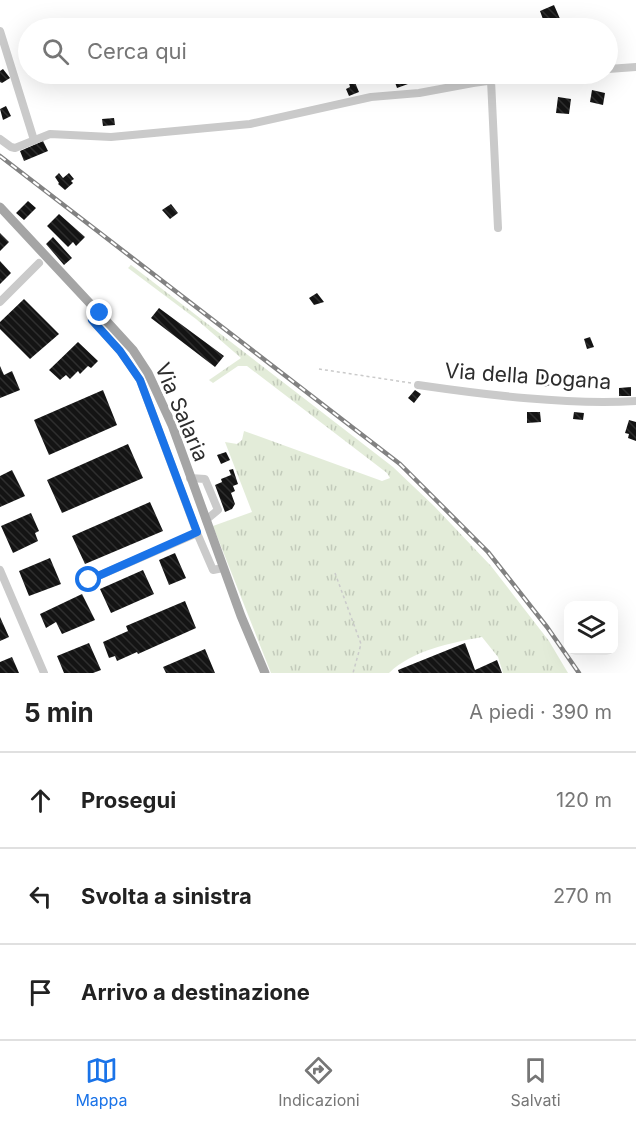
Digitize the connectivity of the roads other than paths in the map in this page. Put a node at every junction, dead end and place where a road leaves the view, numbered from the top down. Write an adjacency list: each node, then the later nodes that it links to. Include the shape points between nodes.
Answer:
1 (0, 31): 7 (street)
2 (636, 67): 3 (street)
3 (618, 68)
4 (469, 84): 7 (street, via 371,97 250,124 111,137 53,134)
5 (491, 84): 9 (street)
6 (0, 139): 7 (street, via 13,148)
7 (34, 140)
8 (0, 207): 12 (main road, Via Salaria)
9 (498, 228)
10 (39, 263): 11 (street)
11 (0, 302)
12 (100, 313): 15 (main road, Via Salaria, via 148,373); 17 (street, via 92,320 140,380)
13 (418, 385): 14 (street, Via della Dogana, via 551,399)
14 (636, 401)
15 (190, 478): 16 (main road, Via Salaria); 16 (street, via 205,479 218,510)
16 (206, 520): 18 (main road, Via Salaria)
17 (197, 532): 18 (street, via 213,570); 20 (street)
18 (223, 568): 22 (main road, Via Salaria)
19 (0, 570): 21 (street)
20 (89, 580)
21 (44, 673)
22 (265, 673)

